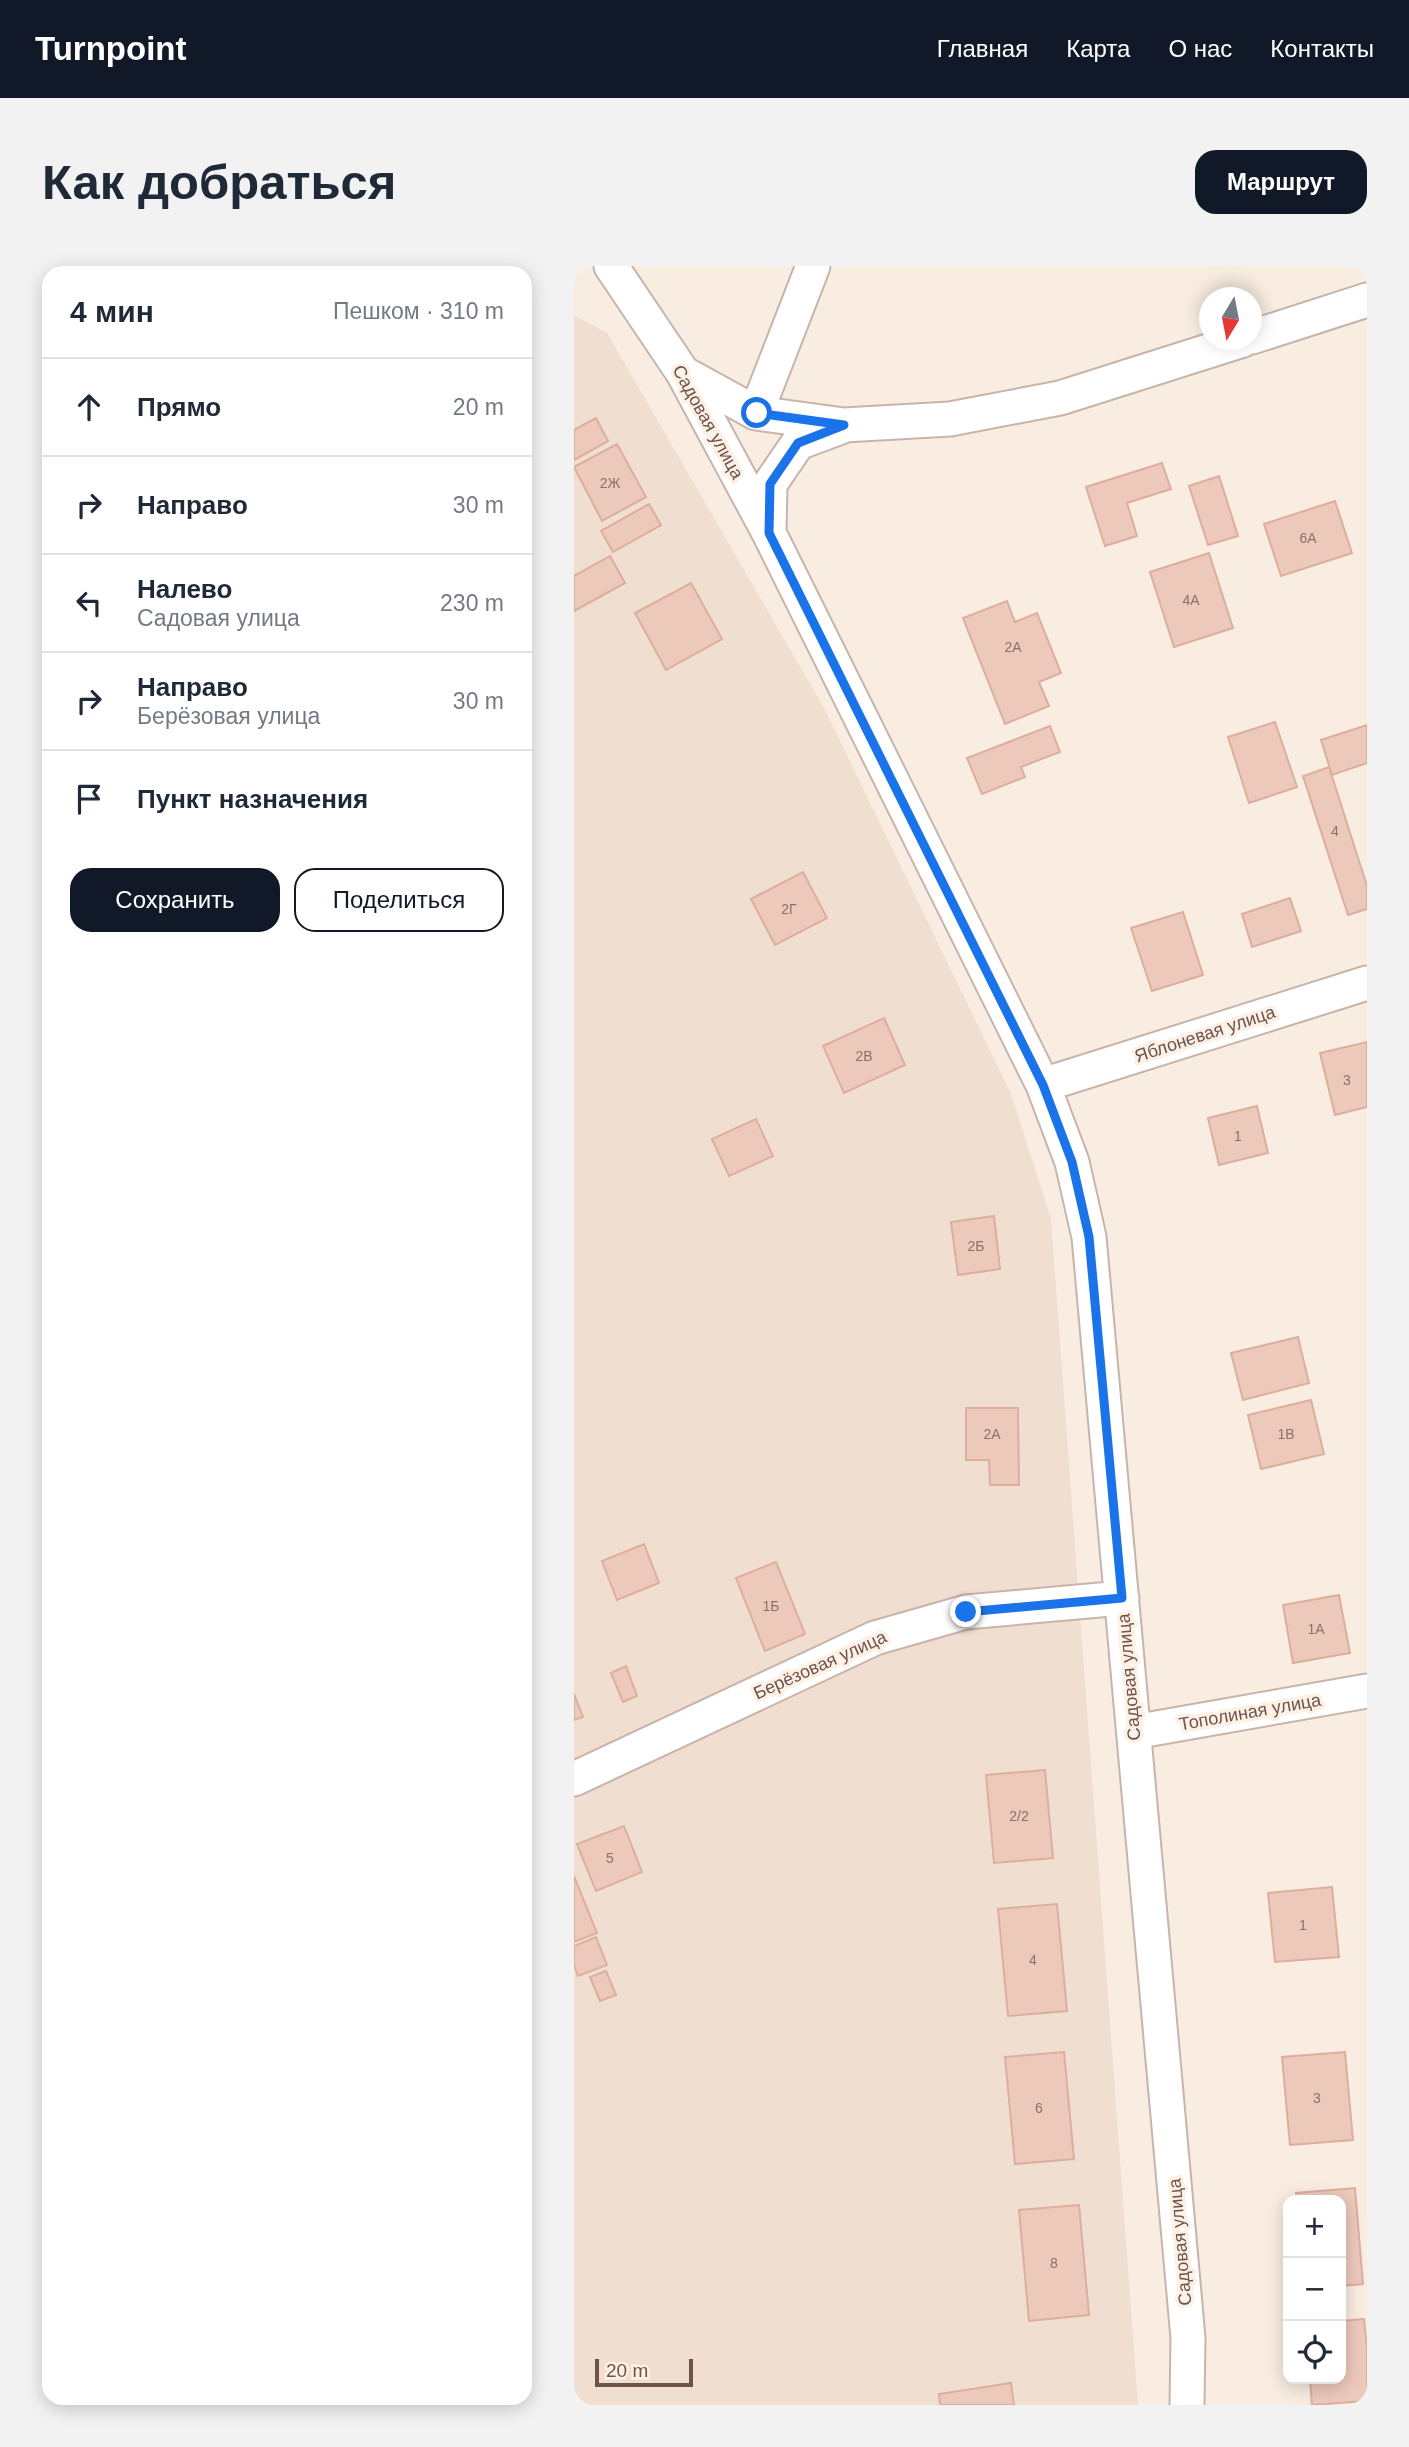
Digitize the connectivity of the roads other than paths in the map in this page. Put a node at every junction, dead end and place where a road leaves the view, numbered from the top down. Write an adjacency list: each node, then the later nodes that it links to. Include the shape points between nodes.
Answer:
1 (611, 266): 6 (street, Садовая улица)
2 (814, 266): 7 (street)
3 (1367, 300): 4 (street)
4 (1262, 333)
5 (1211, 350): 8 (street, via 1060,398 950,419)
6 (682, 373): 7 (street); 9 (street, Садовая улица)
7 (757, 413): 8 (street)
8 (844, 425): 9 (street, via 798,443 770,484)
9 (769, 533): 11 (street, Садовая улица)
10 (1367, 983): 11 (street, Яблоневая улица)
11 (1043, 1085): 12 (street, Садовая улица, via 1072,1162 1089,1237)
12 (1122, 1598): 14 (street, Садовая улица); 15 (street, Берёзовая улица, via 966,1612 875,1638)
13 (1367, 1691): 14 (street, Тополиная улица)
14 (1134, 1732): 16 (street, Садовая улица, via 1188,2338)
15 (574, 1779)
16 (1187, 2405)

